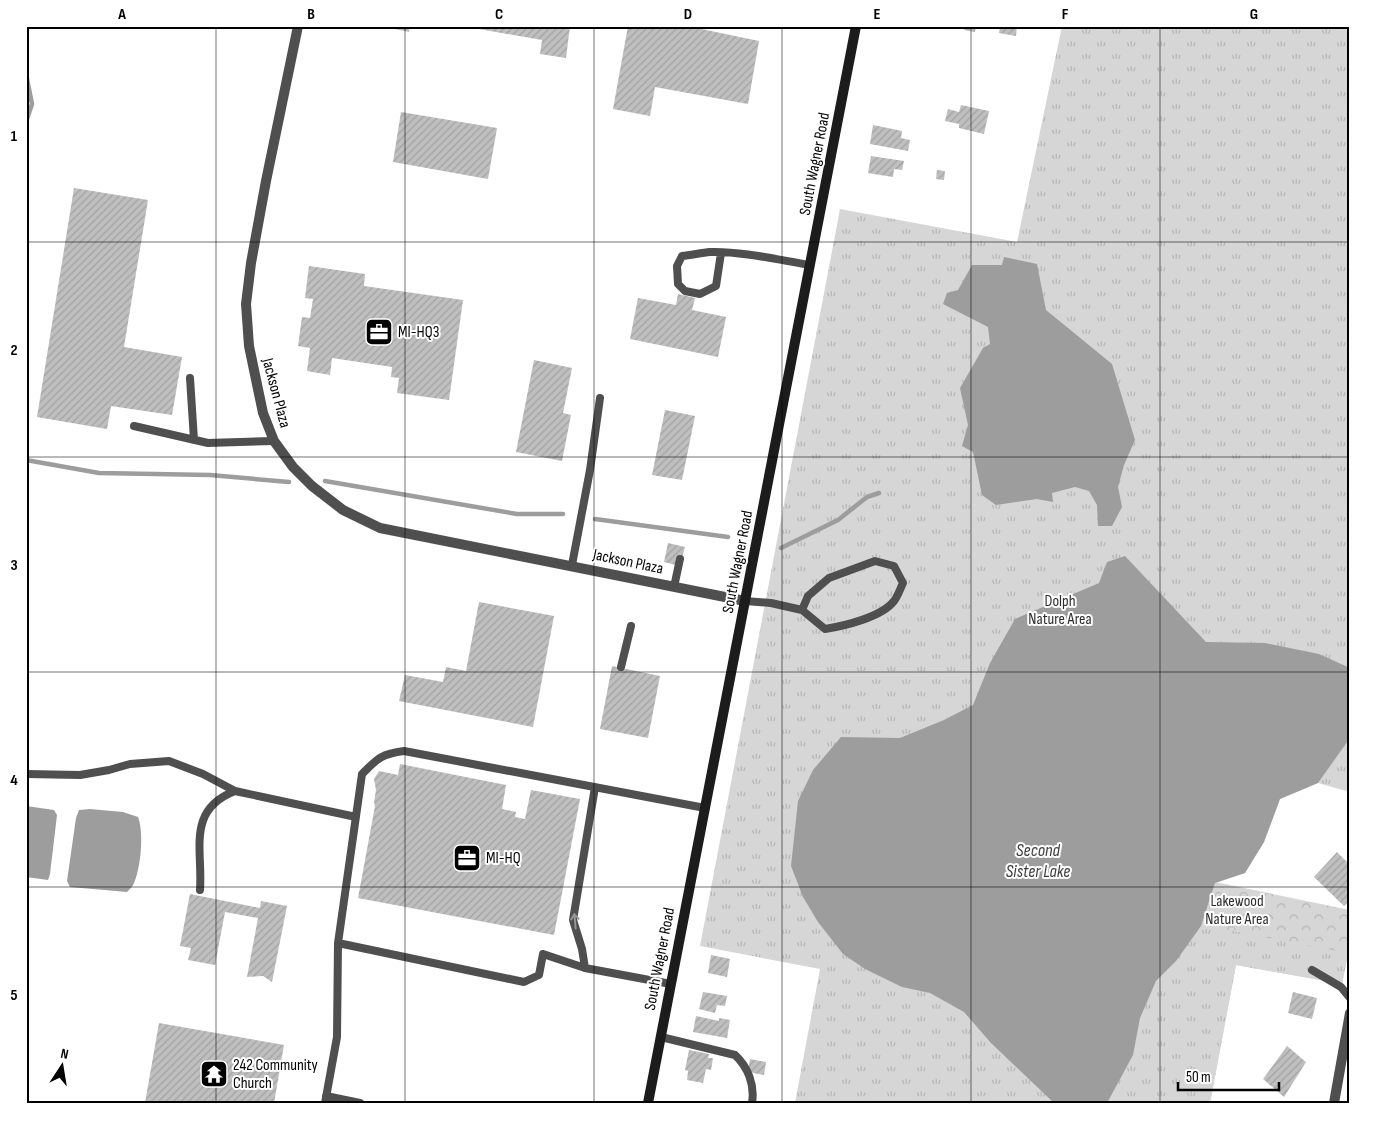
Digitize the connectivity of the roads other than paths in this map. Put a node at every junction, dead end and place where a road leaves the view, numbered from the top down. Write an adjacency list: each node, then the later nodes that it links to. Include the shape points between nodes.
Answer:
1 (298, 26): 9 (street, Jackson Plaza, via 266,181 246,304 256,384)
2 (856, 26): 4 (main road, South Wagner Road)
3 (721, 253): 3 (lane, via 682,256 677,266 678,284 685,291 700,294 716,286); 4 (lane)
4 (810, 265): 13 (main road, South Wagner Road)
5 (190, 378): 8 (lane)
6 (600, 398): 11 (lane)
7 (134, 426): 8 (lane)
8 (194, 440): 9 (lane, via 208,443)
9 (274, 441): 11 (street, Jackson Plaza, via 312,486 343,510 380,528)
10 (680, 559): 12 (lane)
11 (572, 565): 12 (street, Jackson Plaza)
12 (674, 587): 13 (street, Jackson Plaza)
13 (745, 601): 14 (lane); 20 (main road, South Wagner Road)
14 (802, 610): 14 (lane, via 824,629 849,625 884,610 894,601 903,583 894,566 875,561 829,578 808,596)
15 (631, 626): 16 (lane)
16 (621, 667)
17 (26, 774): 19 (lane, via 80,775 130,764 169,761)
18 (595, 787): 20 (lane); 21 (lane, via 404,751 387,753 362,774); 24 (lane, one-way to 18, via 573,920)
19 (236, 791): 21 (lane); 22 (lane, via 211,806 203,818 199,842)
20 (705, 808): 26 (main road, South Wagner Road)
21 (356, 817): 23 (lane)
22 (200, 890)
23 (338, 943): 24 (lane, via 524,982 539,975 544,954); 30 (lane, via 337,1037)
24 (585, 968): 26 (lane)
25 (1312, 970): 27 (lane, via 1341,987)
26 (671, 984): 29 (main road, South Wagner Road)
27 (1350, 998)
28 (1350, 1013): 34 (street)
29 (661, 1037): 32 (main road, South Wagner Road); 33 (lane, via 735,1055 752,1084)
30 (326, 1099): 31 (lane)
31 (360, 1103)
32 (648, 1103)
33 (752, 1103)
34 (1334, 1103)

